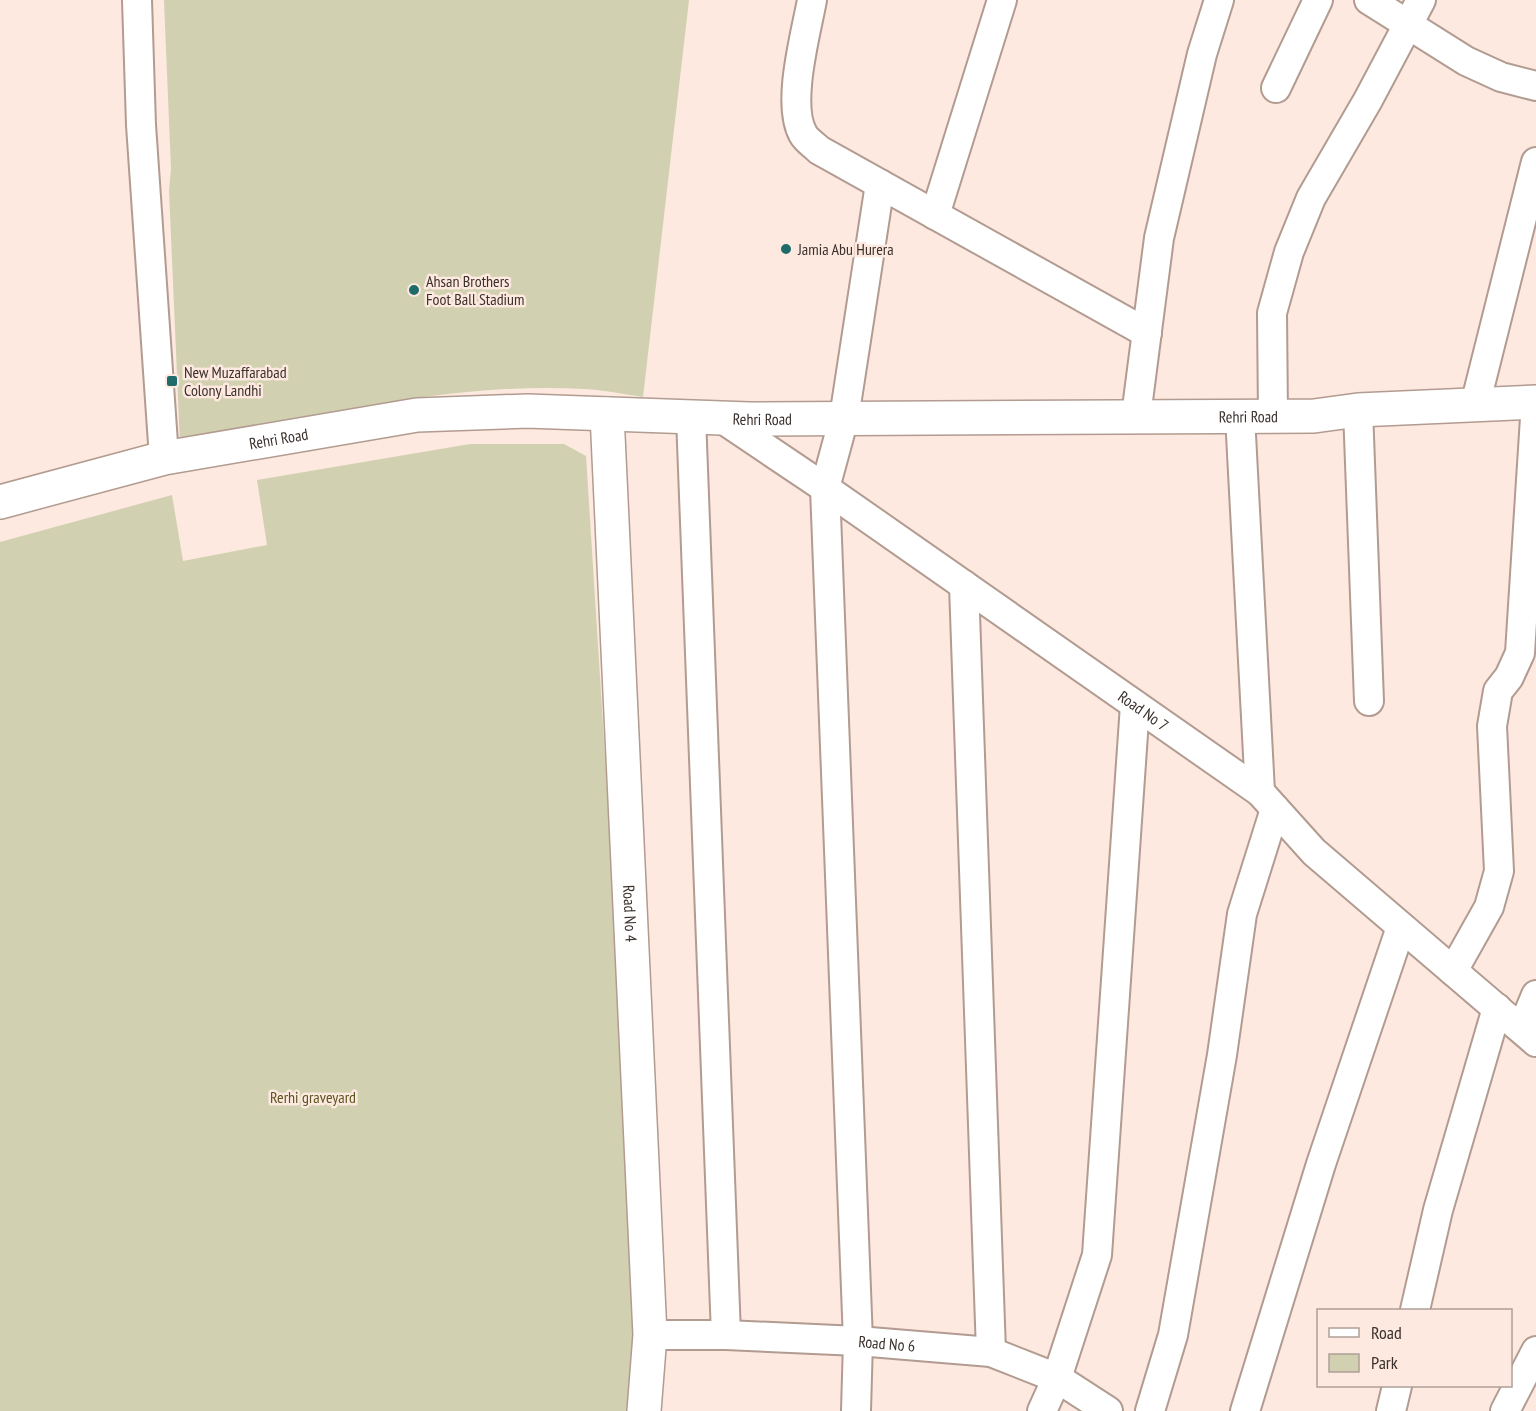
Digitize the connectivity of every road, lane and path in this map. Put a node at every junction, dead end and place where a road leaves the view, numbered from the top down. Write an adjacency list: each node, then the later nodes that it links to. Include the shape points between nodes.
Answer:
1 (137, 0): 23 (street, via 141,125)
2 (812, 0): 11 (street, via 796,87 803,135 819,150)
3 (1002, 0): 12 (street)
4 (1219, 0): 13 (street, via 1202,54 1159,238)
5 (1318, 0): 9 (street)
6 (1370, 0): 7 (street)
7 (1415, 12): 8 (street, via 1466,61 1501,77); 20 (street, via 1311,198 1289,252 1272,313)
8 (1536, 86)
9 (1276, 88)
10 (1536, 162): 15 (street)
11 (880, 184): 12 (street); 22 (street)
12 (935, 215): 13 (street)
13 (1147, 333): 18 (street)
14 (1536, 402): 15 (street, Rehri Road); 31 (street, via 1520,653 1498,691 1492,726 1499,871 1489,907)
15 (1475, 405): 16 (street, Rehri Road)
16 (1358, 410): 20 (street, Rehri Road); 27 (street)
17 (607, 414): 21 (street, Rehri Road); 23 (street, Rehri Road, via 527,411 417,415); 36 (street, Road No 4)
18 (1136, 416): 19 (street, Rehri Road); 22 (street, Rehri Road)
19 (1240, 416): 20 (street, Rehri Road); 29 (street)
20 (1273, 416)
21 (706, 417): 22 (street, Rehri Road); 24 (street, Road No 7); 37 (street)
22 (844, 418): 24 (street)
23 (164, 458): 25 (street, Rehri Road)
24 (825, 488): 26 (street, Road No 7); 38 (street)
25 (0, 502)
26 (964, 585): 28 (street, Road No 7); 40 (street)
27 (1369, 701)
28 (1136, 705): 29 (street, Road No 7); 41 (street, via 1097,1256)
29 (1267, 801): 30 (street, Road No 7, via 1314,852); 47 (street, via 1242,914 1222,1055 1173,1335)
30 (1401, 927): 31 (street, Road No 7); 48 (street, via 1321,1164)
31 (1453, 971): 33 (street, Road No 7)
32 (1536, 995): 34 (street)
33 (1497, 1008): 34 (street, Road No 7); 35 (street, via 1438,1210)
34 (1529, 1035)
35 (1415, 1309)
36 (650, 1335): 37 (street, Road No 6); 43 (street, Road No 4)
37 (726, 1335): 38 (street, Road No 6)
38 (858, 1341): 40 (street, Road No 6); 44 (street)
39 (1536, 1351): 50 (street)
40 (991, 1352): 41 (street, Road No 6)
41 (1058, 1378): 45 (street); 46 (street, Road No 6)
42 (1397, 1387): 49 (street)
43 (644, 1411)
44 (856, 1411)
45 (1042, 1411)
46 (1108, 1411)
47 (1150, 1411)
48 (1245, 1411)
49 (1392, 1411)
50 (1505, 1411)

